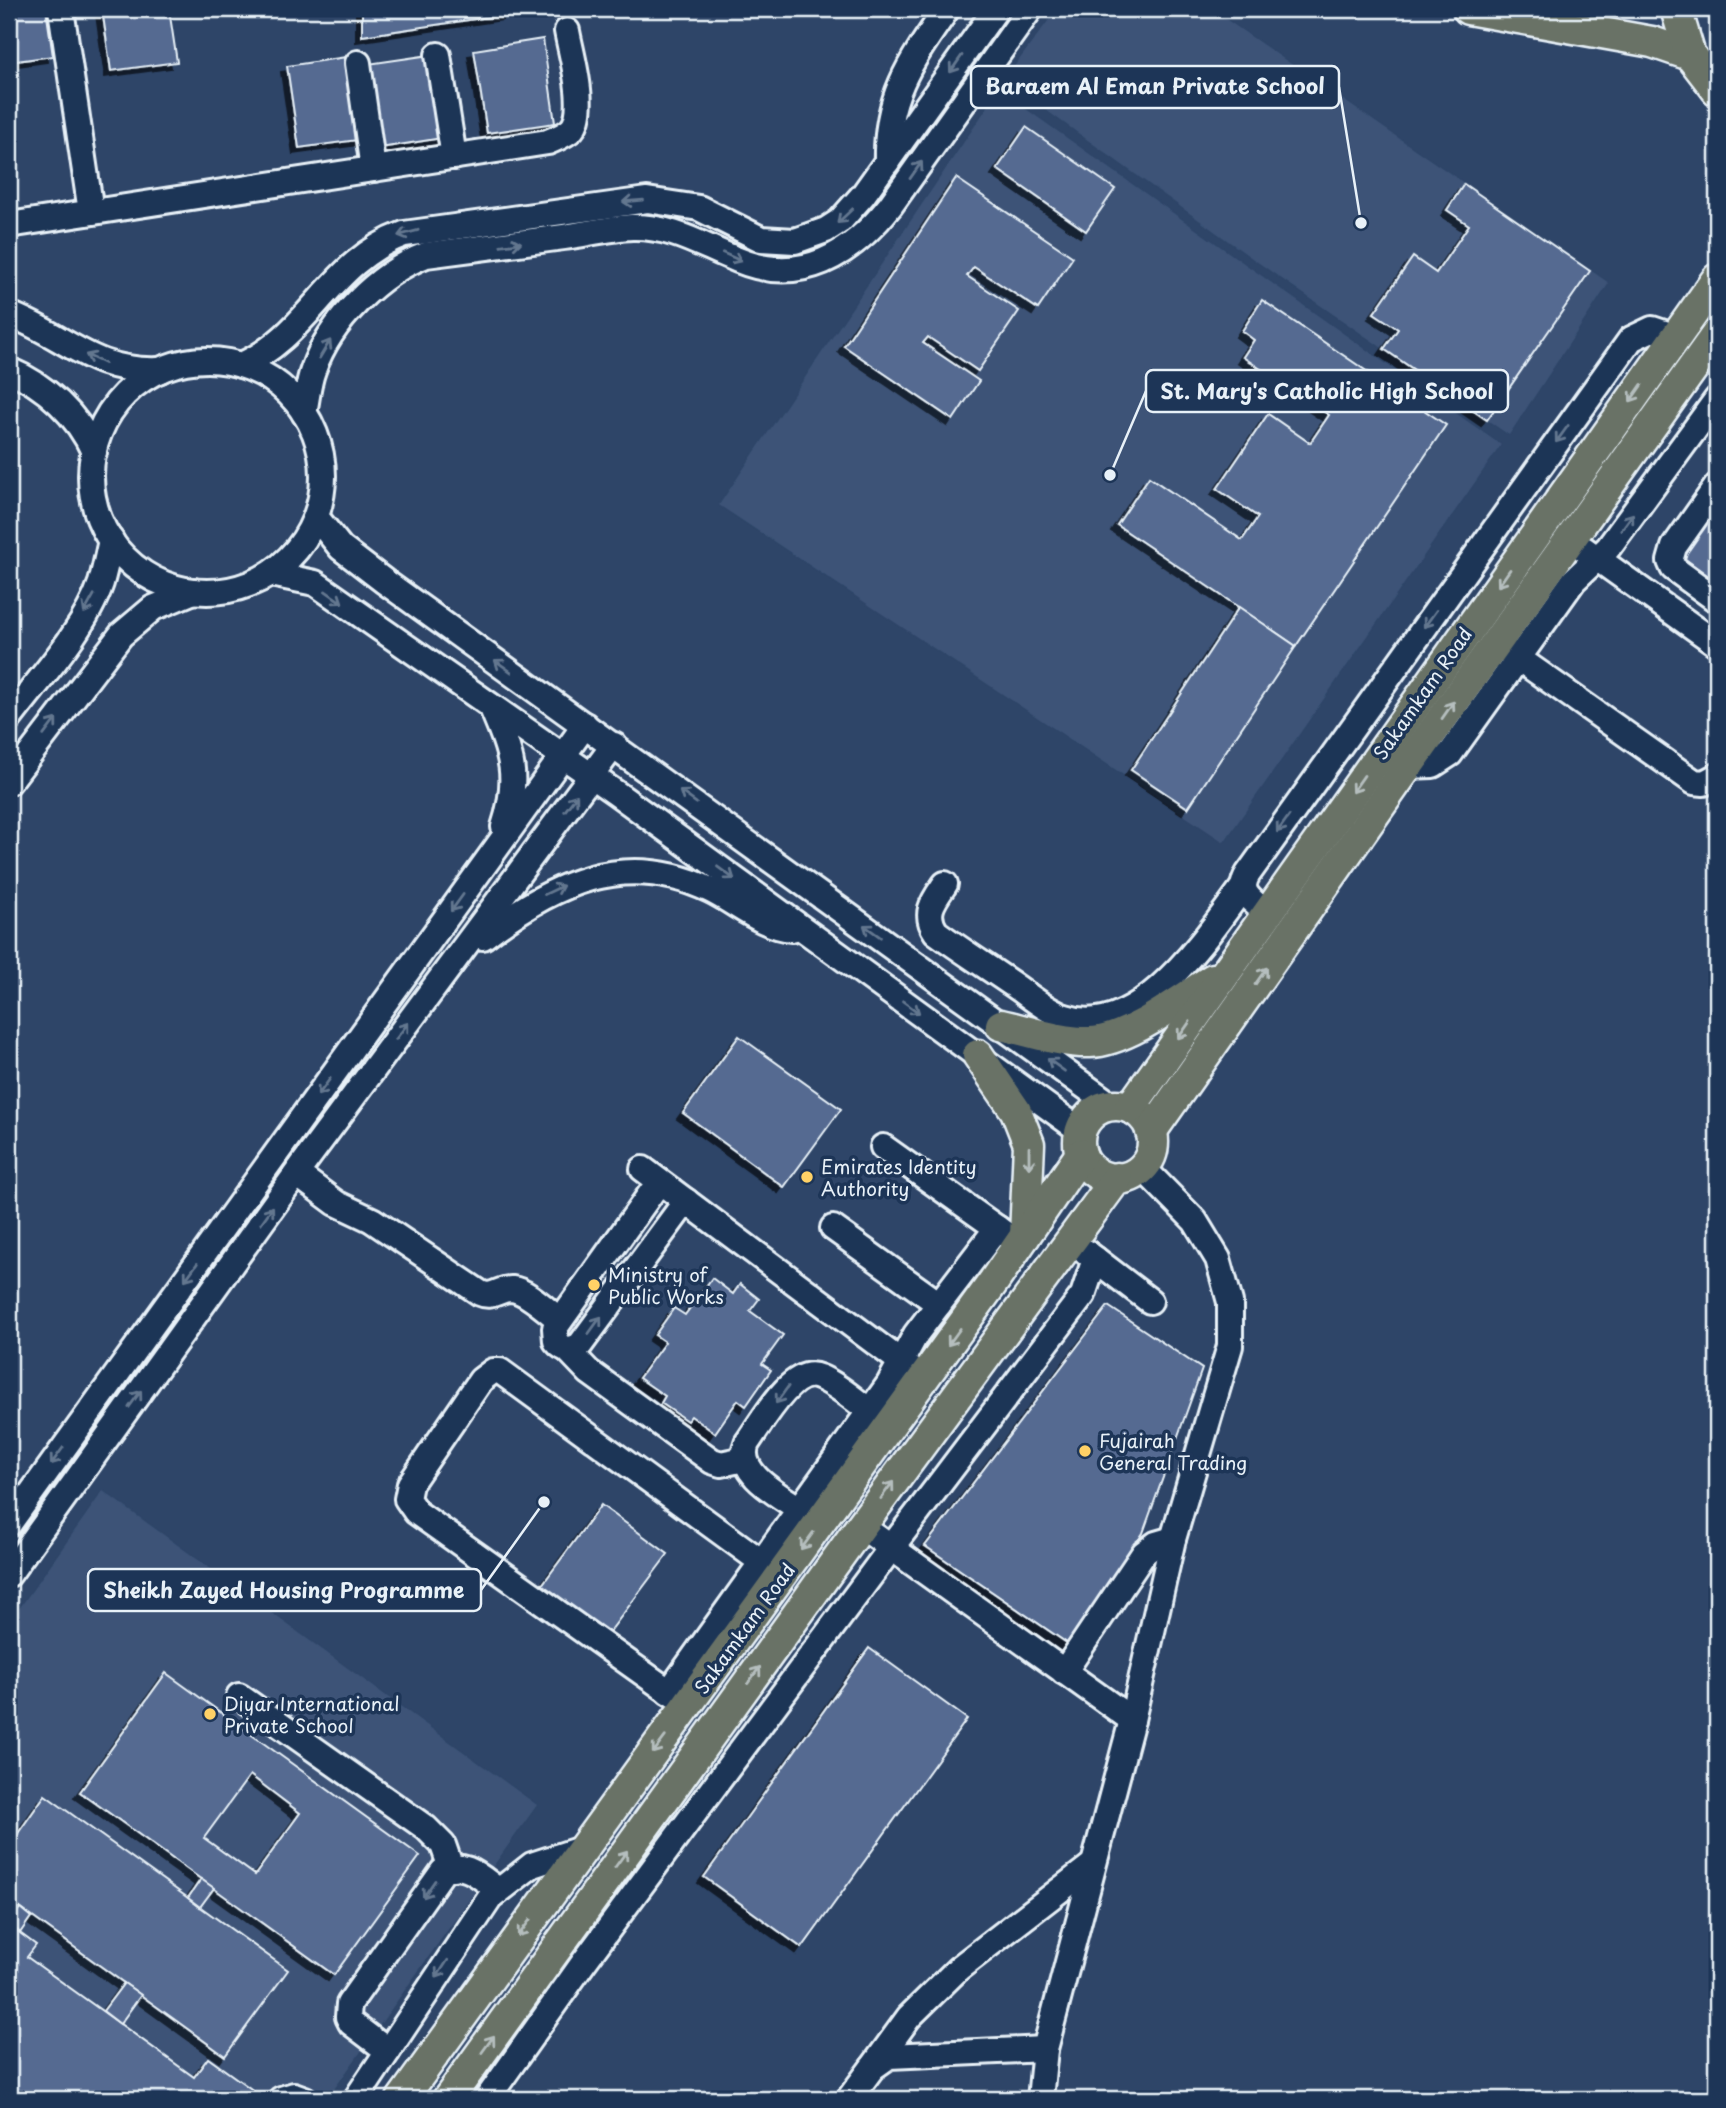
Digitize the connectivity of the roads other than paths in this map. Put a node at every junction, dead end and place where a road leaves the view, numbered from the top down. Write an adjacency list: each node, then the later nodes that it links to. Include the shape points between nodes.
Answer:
1 (61, 9): 15 (street)
2 (947, 9): 13 (street, via 910,62 894,95)
3 (996, 9): 13 (street, one-way to 13)
4 (1030, 9): 25 (street, one-way to 4, via 313,367 345,317 382,278 426,256 632,227 672,231 739,261 771,269 808,267 839,256 890,206)
5 (1468, 9): 9 (main road, via 1652,42)
6 (1676, 9): 9 (main road)
7 (567, 31): 12 (street, via 578,93 578,115 572,129 548,142)
8 (438, 55): 12 (street)
9 (1690, 55): 11 (main road)
10 (358, 63): 14 (street)
11 (1716, 90)
12 (454, 157): 14 (street)
13 (887, 162): 21 (street, one-way to 21, via 840,221 795,241 761,239 699,208 646,200 404,234 384,241 350,265 276,345)
14 (373, 169): 15 (street)
15 (91, 212): 16 (street)
16 (9, 225)
17 (1717, 279): 20 (main road, Sakamkam Road)
18 (9, 314): 23 (street, one-way to 18, via 106,364)
19 (1717, 334): 29 (main road, Sakamkam Road)
20 (1675, 337): 47 (street, one-way to 47, via 1652,329 1631,339); 48 (main road, Sakamkam Road, one-way to 48)
21 (240, 365): 23 (street, via 187,362); 25 (street, via 277,384)
22 (9, 370): 26 (street, via 55,399 76,421)
23 (161, 370): 26 (street, via 118,403 107,417)
24 (1717, 399): 31 (street, one-way to 24)
25 (304, 413): 28 (street, via 320,446 324,482)
26 (94, 452): 30 (street, via 94,497)
27 (1717, 486): 34 (street, via 1674,547 1670,561)
28 (316, 517): 32 (street, via 298,549); 39 (street, one-way to 28, via 341,548)
29 (1570, 539): 31 (street); 36 (main road, Sakamkam Road)
30 (111, 540): 33 (street, via 138,569); 38 (street, one-way to 38, via 100,583 87,609)
31 (1597, 558): 35 (street); 36 (street)
32 (271, 574): 33 (street, via 234,589); 37 (street, one-way to 37, via 315,583)
33 (194, 592): 44 (street, one-way to 33, via 121,635 153,608)
34 (1717, 600)
35 (1717, 644)
36 (1507, 650): 43 (street, via 1694,782); 55 (main road, Sakamkam Road, one-way to 36, via 1408,766)
37 (492, 708): 41 (street); 45 (street, via 510,750 514,778)
38 (9, 719)
39 (586, 724): 40 (street); 41 (street)
40 (614, 745): 42 (street); 52 (street, one-way to 40)
41 (562, 757): 42 (street); 45 (street)
42 (591, 776): 49 (street, one-way to 49); 50 (street, one-way to 42)
43 (1717, 776)
44 (9, 782)
45 (497, 848): 73 (street, one-way to 73)
46 (945, 884): 47 (street, via 930,907 929,920 936,932 1052,1011 1091,1021 1129,1009 1170,976)
47 (1242, 887): 48 (street)
48 (1266, 912): 51 (main road, Sakamkam Road)
49 (804, 929): 50 (street, one-way to 49, via 514,912 550,891 611,874 679,879 773,925); 53 (street, one-way to 53)
50 (457, 957): 58 (street, one-way to 50)
51 (1226, 971): 52 (main road, via 1129,1031 1102,1041 1078,1042); 54 (main road, Sakamkam Road, one-way to 54)
52 (1000, 1025): 54 (street, one-way to 52)
53 (978, 1055): 56 (street); 62 (main road, one-way to 62, via 1016,1111 1029,1144)
54 (1120, 1106): 55 (main road, via 1143,1117); 56 (main road, via 1094,1112)
55 (1151, 1132): 59 (main road, via 1152,1151)
56 (1081, 1142): 59 (main road, via 1091,1169); 62 (main road, Sakamkam Road)
57 (883, 1147): 62 (street)
58 (300, 1169): 67 (street, via 336,1203 372,1220 480,1293 520,1292); 78 (street, one-way to 58)
59 (1130, 1173): 63 (main road, Sakamkam Road); 75 (street, via 1195,1221 1218,1259 1230,1302 1226,1367)
60 (686, 1201): 67 (street, via 651,1176); 68 (street, one-way to 60, via 584,1340); 69 (street)
61 (833, 1228): 66 (street)
62 (1014, 1237): 66 (street); 69 (main road, Sakamkam Road, one-way to 69)
63 (1071, 1241): 64 (street); 74 (main road, Sakamkam Road, one-way to 63)
64 (1095, 1259): 65 (street); 76 (street, via 1083,1295)
65 (1150, 1301)
66 (939, 1304): 69 (street, via 911,1342)
67 (560, 1320): 68 (street, via 554,1335)
68 (567, 1349): 71 (street, via 589,1372 712,1461 721,1464)
69 (912, 1370): 70 (street); 81 (main road, Sakamkam Road, one-way to 81)
70 (870, 1411): 71 (street, one-way to 71, via 819,1376 799,1377 747,1443); 72 (street)
71 (744, 1459): 72 (street, via 766,1485)
72 (801, 1510): 77 (street)
73 (9, 1524)
74 (861, 1526): 76 (street); 94 (main road, Sakamkam Road, one-way to 74)
75 (1173, 1539): 79 (street, via 1144,1553); 82 (street)
76 (891, 1548): 79 (street); 95 (street)
77 (763, 1563): 81 (street); 81 (street, via 507,1374 493,1371 481,1380 410,1484 410,1507)
78 (9, 1574)
79 (1064, 1672): 82 (street)
80 (239, 1696): 85 (street, via 435,1836)
81 (679, 1698): 83 (main road, Sakamkam Road, one-way to 83)
82 (1132, 1720): 84 (street)
83 (581, 1849): 86 (street, via 533,1865); 93 (main road, Sakamkam Road, one-way to 93)
84 (1091, 1866): 87 (street); 89 (street, via 959,1968 909,2017)
85 (451, 1868): 86 (street, via 468,1869); 88 (street, one-way to 88, via 437,1878 349,2004 351,2022)
86 (498, 1890): 88 (street, one-way to 88)
87 (1045, 2049): 89 (street, via 913,2053 888,2056); 97 (street)
88 (388, 2051): 92 (street)
89 (872, 2067): 96 (street)
90 (281, 2099): 91 (street, via 294,2095)
91 (305, 2099)
92 (356, 2099)
93 (402, 2099)
94 (448, 2099)
95 (487, 2099)
96 (849, 2099)
97 (1040, 2099)

